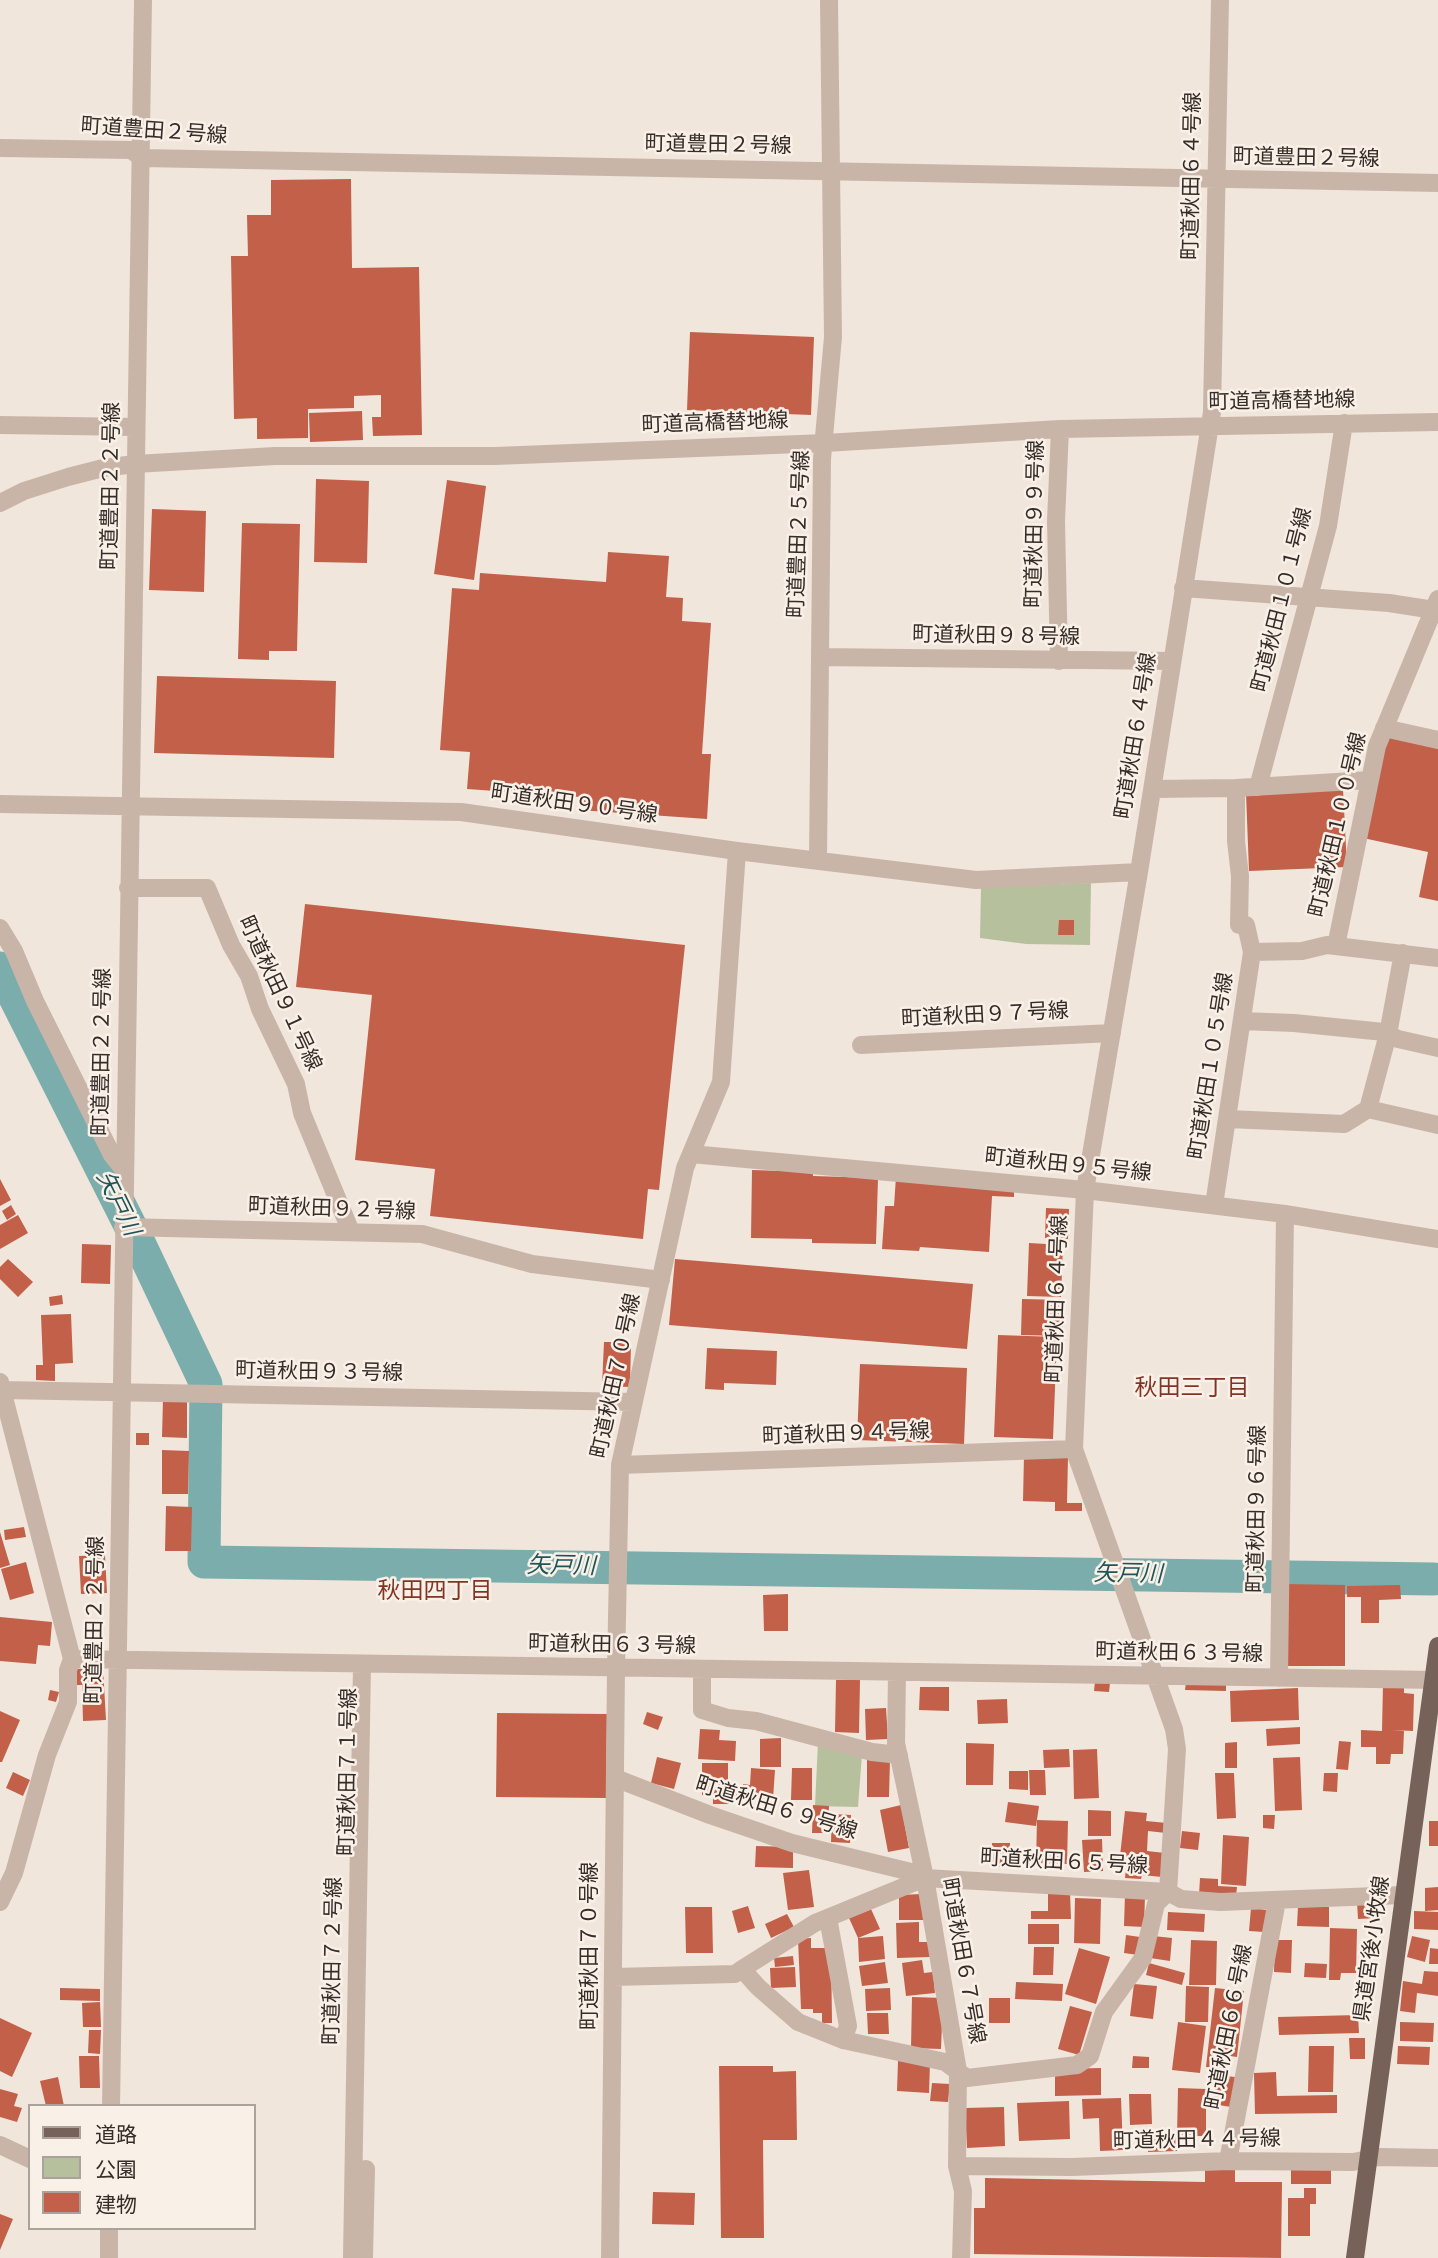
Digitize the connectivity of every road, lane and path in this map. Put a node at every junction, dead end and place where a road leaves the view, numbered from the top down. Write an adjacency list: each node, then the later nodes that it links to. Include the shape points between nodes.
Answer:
1 (143, 0): 5 (street, 町道豊田２２号線)
2 (829, 0): 6 (street, 町道豊田２５号線)
3 (1220, 0): 7 (street, 町道秋田６４号線)
4 (0, 148): 5 (street, 町道豊田２号線, via 131,150)
5 (142, 158): 6 (street, 町道豊田２号線); 13 (street, 町道豊田２２号線)
6 (831, 171): 7 (street, 町道豊田２号線); 15 (street, 町道豊田２５号線, via 833,337)
7 (1216, 180): 8 (street, 町道豊田２号線); 12 (street, 町道秋田６４号線)
8 (1438, 183)
9 (1438, 422): 10 (street, 町道高橋替地線)
10 (1344, 423): 12 (street, 町道高橋替地線); 19 (street, 町道秋田１０１号線, via 1328,526)
11 (0, 425): 13 (street)
12 (1209, 426): 14 (street, 町道高橋替地線); 18 (street, 町道秋田６４号線)
13 (135, 427): 16 (street, 町道豊田２２号線)
14 (1060, 429): 15 (street, 町道高橋替地線); 22 (street, 町道秋田９９号線, via 1056,521)
15 (825, 443): 16 (street, 町道高橋替地線, via 495,456 275,456); 21 (street, 町道豊田２５号線)
16 (135, 464): 17 (street, 町道高橋替地線, via 68,477); 31 (street, 町道豊田２２号線)
17 (0, 503)
18 (1183, 588): 19 (street); 23 (street, 町道秋田６４号線)
19 (1308, 597): 20 (street); 27 (street, 町道秋田１０１号線)
20 (1436, 604): 24 (street, 町道秋田１００号線)
21 (820, 657): 22 (street, 町道秋田９８号線); 33 (street, 町道豊田２５号線)
22 (1059, 661): 23 (street, 町道秋田９８号線)
23 (1172, 661): 29 (street, 町道秋田６４号線)
24 (1384, 728): 25 (street); 26 (street, 町道秋田１００号線)
25 (1438, 740)
26 (1370, 780): 27 (street); 37 (street, 町道秋田１００号線)
27 (1258, 786): 28 (street)
28 (1236, 788): 29 (street); 38 (street, via 1239,925 1245,925)
29 (1153, 789): 34 (street, 町道秋田６４号線)
30 (0, 804): 31 (street, 町道秋田９０号線)
31 (130, 805): 32 (street, 町道秋田９０号線, via 461,812); 35 (street, 町道豊田２２号線)
32 (737, 850): 33 (street, 町道秋田９０号線); 49 (street, 町道秋田７０号線, via 721,1082)
33 (818, 860): 34 (street, 町道秋田９０号線, via 976,880)
34 (1139, 872): 42 (street, 町道秋田６４号線)
35 (128, 888): 50 (street, 町道豊田２２号線); 55 (street, 町道秋田９１号線, via 207,888 296,1084 302,1113)
36 (0, 928): 50 (street, via 112,1155)
37 (1335, 946): 38 (street, 町道秋田１０５号線); 39 (street, 町道秋田１０５号線)
38 (1252, 952): 41 (street, 町道秋田１０５号線)
39 (1402, 953): 40 (street, 町道秋田１０５号線); 43 (street)
40 (1438, 958)
41 (1242, 1021): 43 (street); 47 (street, 町道秋田１０５号線)
42 (1112, 1033): 44 (street, 町道秋田９７号線); 51 (street, 町道秋田６４号線)
43 (1388, 1034): 45 (street); 46 (street)
44 (861, 1045)
45 (1438, 1048)
46 (1368, 1109): 47 (street, via 1344,1124); 48 (street)
47 (1228, 1119): 52 (street, 町道秋田１０５号線)
48 (1438, 1125)
49 (691, 1154): 51 (street, 町道秋田９５号線); 57 (street, 町道秋田７０号線)
50 (124, 1170): 54 (street, 町道豊田２２号線)
51 (1085, 1190): 52 (street, 町道秋田９５号線); 61 (street, 町道秋田６４号線)
52 (1214, 1205): 53 (street, 町道秋田９５号線)
53 (1285, 1214): 56 (street, 町道秋田９５号線); 71 (street, 町道秋田９６号線)
54 (123, 1227): 55 (street, 町道秋田９２号線); 59 (street, 町道豊田２２号線)
55 (351, 1232): 57 (street, 町道秋田９２号線, via 422,1234 531,1264)
56 (1438, 1239)
57 (661, 1280): 60 (street, 町道秋田７０号線)
58 (1, 1386): 59 (street, 町道秋田９３号線); 64 (street)
59 (122, 1392): 60 (street, 町道秋田９３号線); 65 (street, 町道豊田２２号線)
60 (634, 1402): 62 (street, 町道秋田７０号線)
61 (1074, 1449): 62 (street, 町道秋田９４号線); 70 (street, 町道秋田６４号線)
62 (620, 1465): 67 (street, 町道秋田７０号線)
63 (1438, 1646): 72 (main road, 県道宮後小牧線)
64 (72, 1659): 65 (street, 町道秋田６３号線); 79 (street, via 68,1702 47,1755 14,1872)
65 (119, 1661): 66 (street, 町道秋田６３号線); 85 (street, 町道豊田２２号線)
66 (368, 1665): 67 (street, 町道秋田６３号線); 94 (street, 町道秋田７２号線); 95 (street, 町道秋田７１号線)
67 (616, 1669): 68 (street, 町道秋田６３号線); 74 (street, 町道秋田７０号線)
68 (702, 1670): 69 (street, 町道秋田６３号線); 73 (street, via 702,1710)
69 (897, 1673): 70 (street, 町道秋田６３号線); 73 (street, 町道秋田６７号線)
70 (1155, 1676): 71 (street, 町道秋田６３号線); 76 (street, 町道秋田６４号線, via 1177,1749)
71 (1279, 1678): 72 (street, 町道秋田６３号線)
72 (1435, 1680): 77 (main road, 県道宮後小牧線)
73 (899, 1755): 75 (street, 町道秋田６７号線)
74 (615, 1778): 75 (street, 町道秋田６９号線, via 792,1843); 82 (street, 町道秋田７０号線)
75 (925, 1878): 76 (street, 町道秋田６５号線); 80 (street, 町道秋田６５号線); 84 (street, 町道秋田６７号線)
76 (1168, 1892): 78 (street, 町道秋田６５号線, via 1181,1899); 84 (street, 町道秋田６４号線, via 1156,1904 1143,1958 1104,2012 1090,2056 1077,2065 967,2078)
77 (1403, 1895): 78 (street, 町道秋田６５号線); 89 (main road, 県道宮後小牧線)
78 (1277, 1901): 90 (street, 町道秋田６６号線)
79 (0, 1902)
80 (828, 1918): 81 (street, 町道秋田６５号線); 83 (street, via 848,2026)
81 (743, 1969): 82 (street, via 735,1974); 83 (street, 町道秋田６４号線, via 798,2022)
82 (613, 1977): 96 (street, 町道秋田７０号線)
83 (843, 2040): 84 (street, 町道秋田６４号線, via 945,2062)
84 (958, 2071): 91 (street, 町道秋田６７号線)
85 (111, 2104)
86 (0, 2146): 87 (street)
87 (28, 2158)
88 (1438, 2158): 89 (street, 町道秋田４４号線)
89 (1368, 2159): 90 (street, 町道秋田４４号線); 98 (main road, 県道宮後小牧線)
90 (1228, 2161): 91 (street, 町道秋田４４号線)
91 (957, 2166): 97 (street, 町道秋田６７号線, via 963,2191)
92 (109, 2230): 93 (street)
93 (109, 2258)
94 (352, 2258)
95 (365, 2258)
96 (610, 2258)
97 (961, 2258)
98 (1355, 2258)

